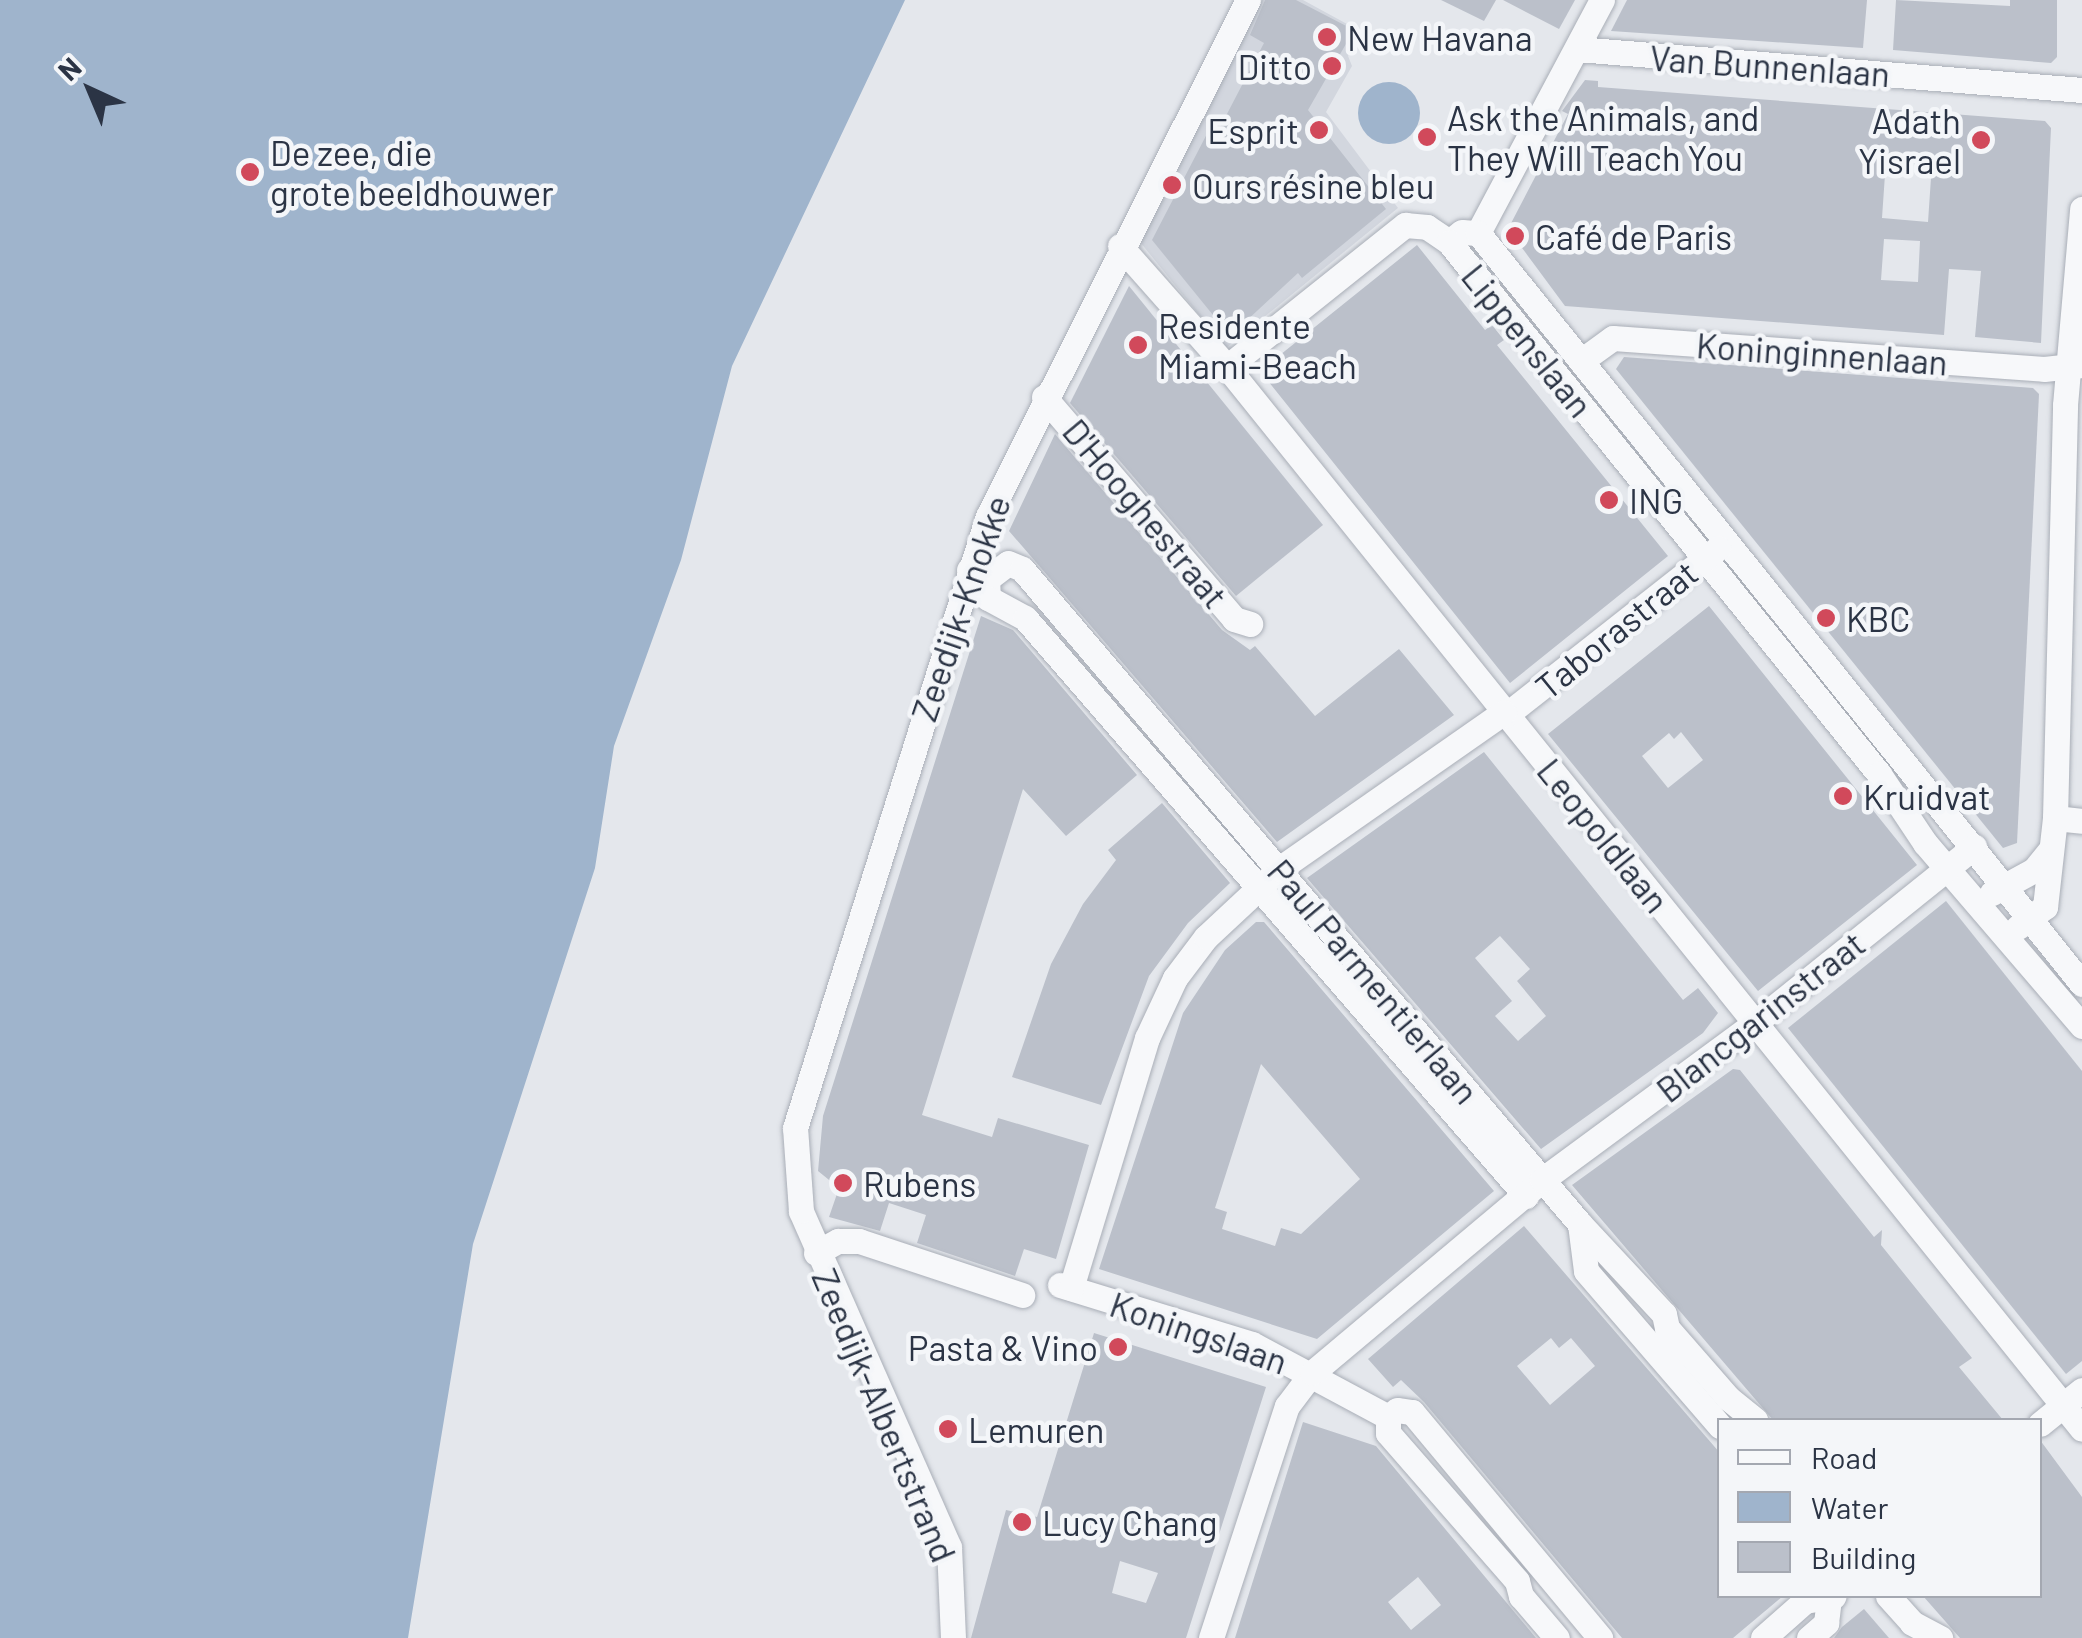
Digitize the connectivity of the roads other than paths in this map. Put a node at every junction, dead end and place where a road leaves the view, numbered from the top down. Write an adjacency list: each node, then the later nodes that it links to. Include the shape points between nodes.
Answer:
1 (1248, 0): 8 (street, Zeedijk-Knokke)
2 (1602, 0): 3 (street)
3 (1577, 49): 4 (street, Van Bunnenlaan); 6 (street)
4 (2082, 90)
5 (2082, 208): 10 (street)
6 (1478, 233): 7 (street, Lippenslaan, via 1462,232); 9 (street, Lippenslaan)
7 (1449, 242): 11 (street, via 1427,227 1405,225); 14 (street, Lippenslaan)
8 (1120, 246): 11 (street, Leopoldlaan); 12 (street, Zeedijk-Knokke)
9 (1581, 360): 10 (street, Koninginnenlaan, via 1613,338); 13 (street, Lippenslaan)
10 (2076, 366): 16 (street, via 2060,519)
11 (1227, 367): 18 (street, Leopoldlaan)
12 (1044, 397): 15 (street, Zeedijk-Knokke); 17 (street, D'Hooghestraat, via 1234,619)
13 (1725, 542): 14 (street, Taborastraat); 21 (street, Lippenslaan)
14 (1704, 558): 18 (street, Taborastraat); 23 (street, Lippenslaan, via 1879,774)
15 (978, 574): 24 (street, Paul Parmentierlaan, via 1008,563 1022,569); 26 (street, Paul Parmentierlaan, via 988,598 1025,618); 35 (street, Zeedijk-Knokke, via 794,1128 801,1210)
16 (2073, 602): 19 (street)
17 (1250, 624)
18 (1505, 714): 24 (street, Taborastraat); 31 (street, Leopoldlaan)
19 (2055, 818): 20 (street); 22 (street)
20 (2082, 820)
21 (1974, 847): 23 (street, Blancgarinstraat); 25 (street, Lippenslaan)
22 (2051, 849): 25 (street, via 2034,870); 28 (street, via 2045,907)
23 (1946, 868): 27 (street, Lippenslaan); 31 (street, Blancgarinstraat)
24 (1279, 869): 26 (street, Taborastraat); 33 (street, Paul Parmentierlaan)
25 (2003, 883): 27 (street); 28 (street, Lippenslaan)
26 (1256, 890): 33 (street, Paul Parmentierlaan); 36 (street, Taborastraat, via 1185,964 1154,1023)
27 (1981, 909): 29 (street, Lippenslaan)
28 (2032, 920): 29 (street); 30 (street, Lippenslaan)
29 (2001, 934): 32 (street, Lippenslaan)
30 (2082, 984)
31 (1756, 1022): 33 (street, Blancgarinstraat); 39 (street, Leopoldlaan)
32 (2082, 1026)
33 (1534, 1188): 34 (street, Paul Parmentierlaan); 38 (street, Blancgarinstraat)
34 (1580, 1224): 41 (street, Paul Parmentierlaan, via 1664,1314 1668,1328 1728,1398); 43 (street, via 1586,1271)
35 (816, 1253): 37 (street, via 838,1241 860,1242); 48 (street, Zeedijk-Albertstrand, via 949,1546)
36 (1065, 1286): 38 (street, Koningslaan, via 1252,1344)
37 (1022, 1294)
38 (1312, 1373): 40 (street, Koningslaan); 49 (street, Blancgarinstraat, via 1287,1406)
39 (2072, 1398): 42 (street); 44 (street, Leopoldlaan)
40 (1388, 1416): 50 (street, via 1388,1434); 51 (street, Koningslaan, via 1412,1412)
41 (1753, 1418)
42 (2042, 1422)
43 (1717, 1423)
44 (2082, 1429)
45 (1832, 1598): 52 (street, via 1805,1601); 53 (street, via 1826,1624)
46 (1889, 1598): 47 (street)
47 (1912, 1631): 54 (street)
48 (954, 1638)
49 (1211, 1638)
50 (1558, 1638)
51 (1600, 1638)
52 (1762, 1638)
53 (1809, 1638)
54 (1940, 1638)

